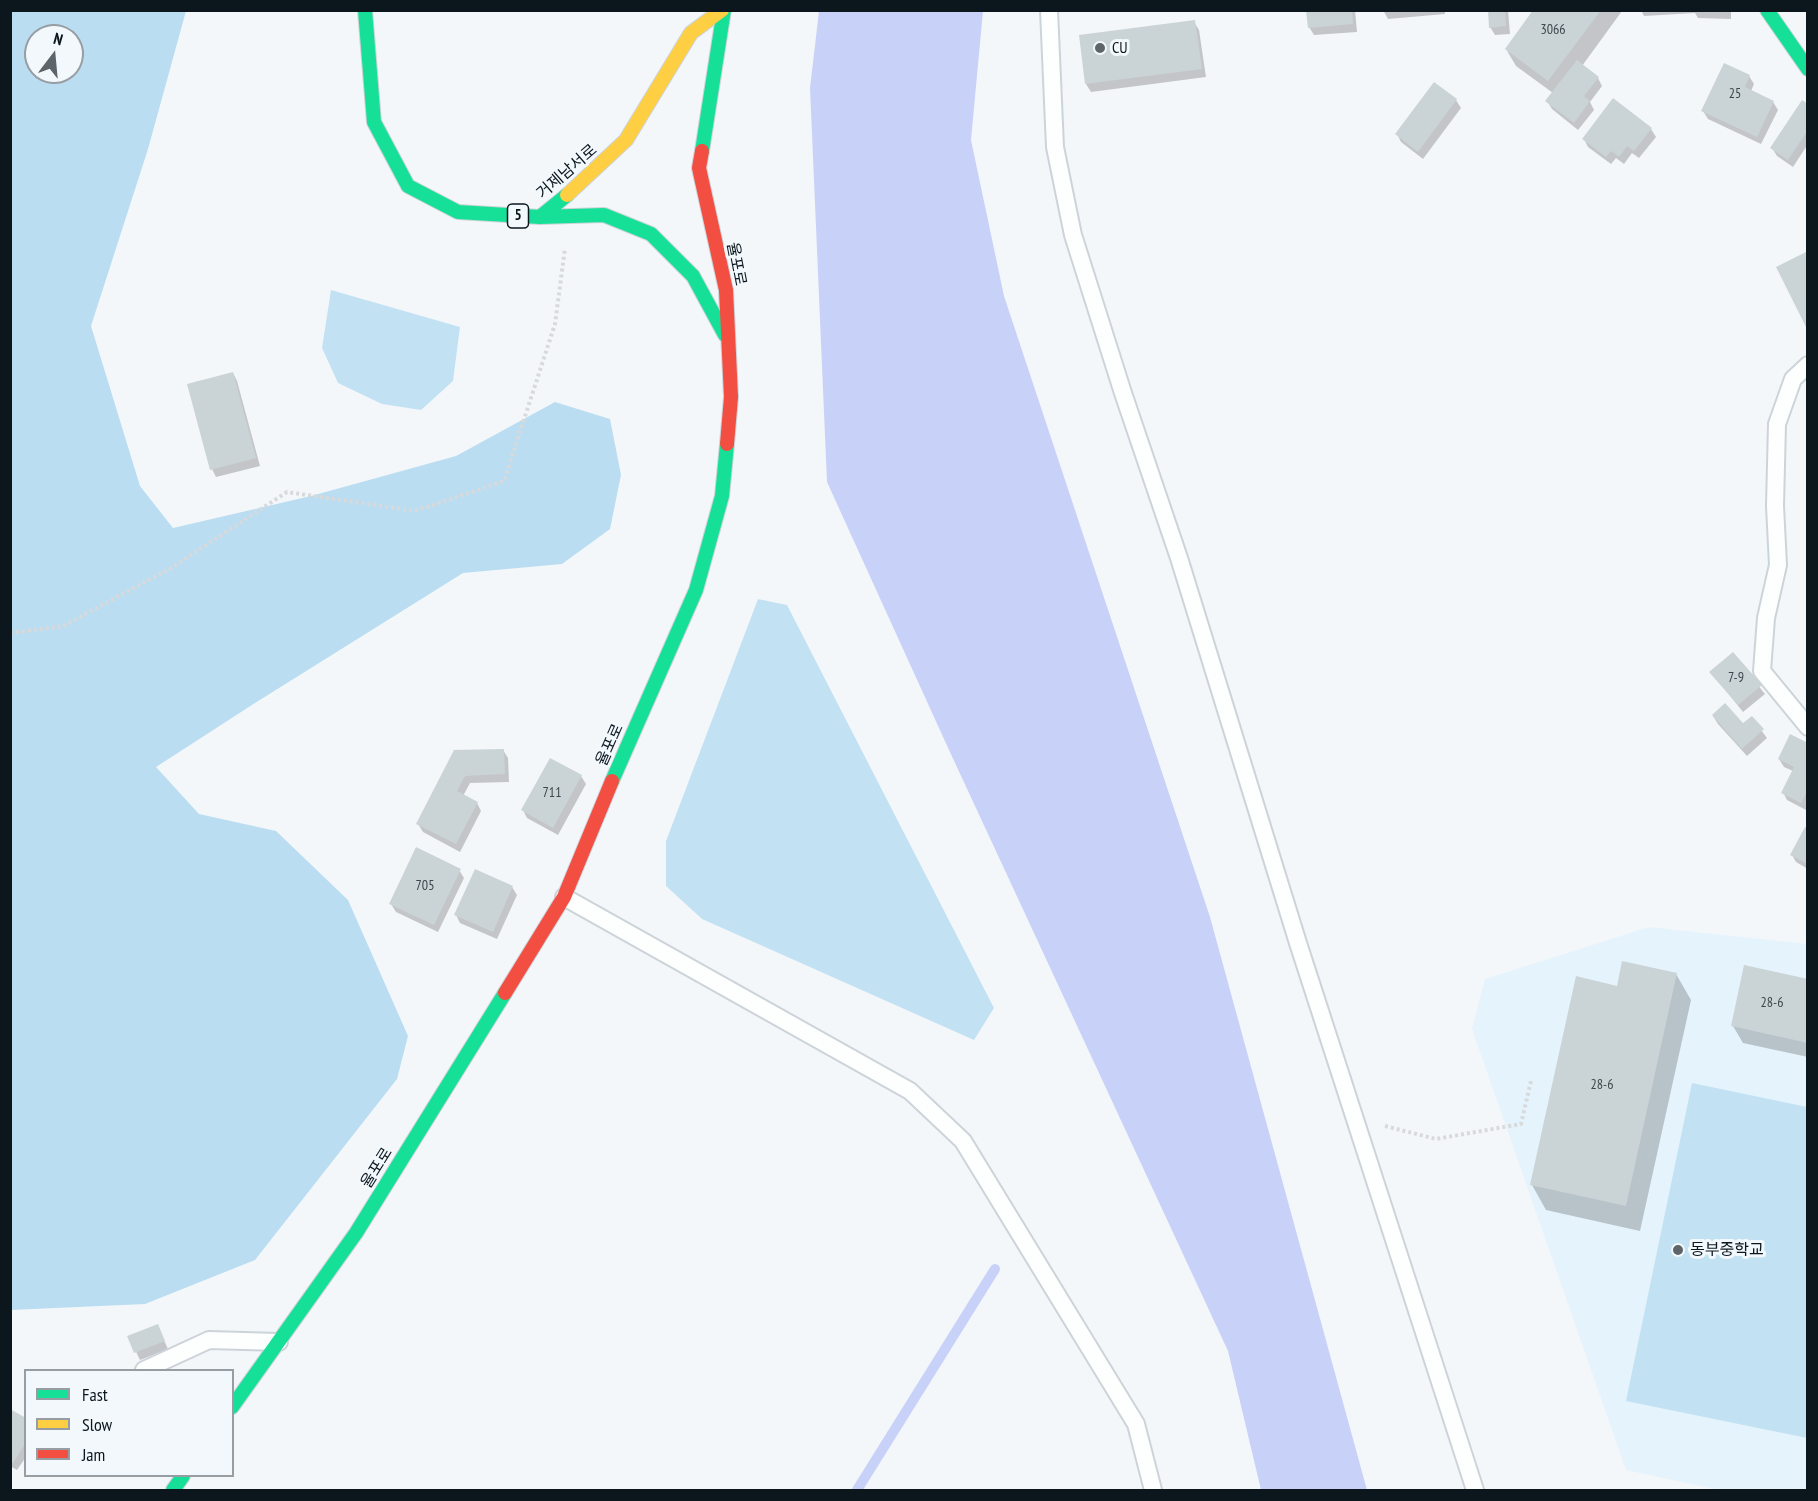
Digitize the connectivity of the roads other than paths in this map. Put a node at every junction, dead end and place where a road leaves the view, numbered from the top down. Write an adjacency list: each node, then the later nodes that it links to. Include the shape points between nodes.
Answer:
1 (365, 10): 6 (street, 거제남서로 / 5, via 375,122 408,186 458,212)
2 (723, 10): 6 (street, 거제남서로 / 5, via 691,33 626,140); 7 (street, 율포로, via 699,168 726,290)
3 (1048, 10): 17 (lane, via 1055,147 1073,235)
4 (1767, 10): 5 (street)
5 (1808, 69)
6 (540, 217): 7 (street, via 604,215 651,234 693,276)
7 (729, 342): 10 (street, 율포로, via 731,397 722,496 696,590)
8 (1808, 365): 9 (lane, via 1793,380 1777,424 1778,565 1766,618 1762,672)
9 (1808, 727)
10 (564, 897): 11 (street, 율포로, via 356,1233); 16 (lane, via 910,1091 963,1141 1136,1424)
11 (279, 1342): 12 (lane, via 209,1340); 13 (street, 율포로)
12 (148, 1369)
13 (234, 1404)
14 (182, 1477): 15 (street)
15 (173, 1491)
16 (1153, 1491)
17 (1475, 1491)

